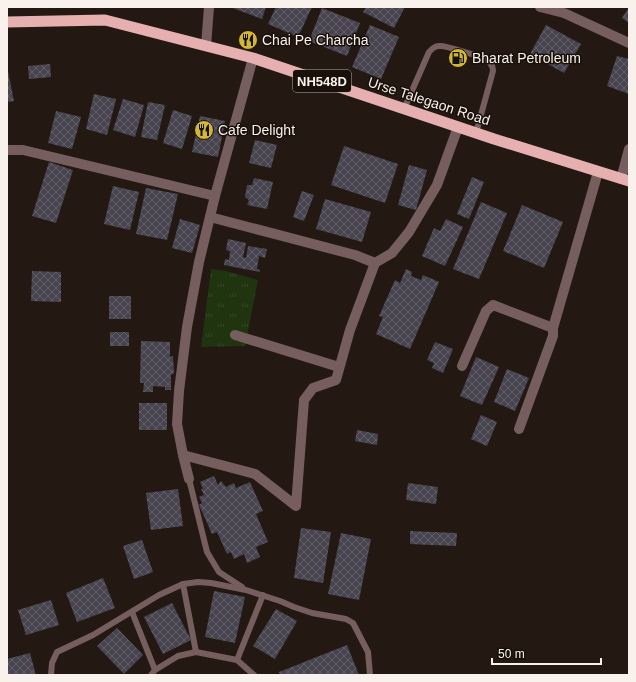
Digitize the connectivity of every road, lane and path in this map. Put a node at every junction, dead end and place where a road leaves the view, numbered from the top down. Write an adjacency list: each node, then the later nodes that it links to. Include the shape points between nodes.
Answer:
1 (209, 7): 5 (street)
2 (540, 7): 4 (street, via 564,13)
3 (7, 22): 5 (highway, Urse Talegaon Road / NH548D, via 104,20)
4 (629, 44)
5 (206, 46): 6 (highway, Urse Talegaon Road / NH548D)
6 (253, 58): 7 (highway, Urse Talegaon Road / NH548D); 14 (street)
7 (404, 109): 8 (highway, Urse Talegaon Road / NH548D); 9 (lane, via 432,48 440,46 464,52 487,60 493,71)
8 (458, 127): 9 (highway, Urse Talegaon Road / NH548D); 16 (street, via 436,185 409,232 392,253)
9 (476, 133): 12 (highway, Urse Talegaon Road / NH548D)
10 (629, 149): 13 (street)
11 (7, 150): 14 (street, via 23,150)
12 (598, 172): 13 (highway, Urse Talegaon Road / NH548D); 17 (street)
13 (625, 180)
14 (215, 196): 15 (street)
15 (210, 217): 16 (street, via 355,254); 22 (street, via 187,327 179,390 177,424)
16 (375, 263): 20 (street, via 350,330)
17 (553, 328): 19 (street, via 493,305 486,311); 21 (street, via 553,336)
18 (235, 335): 20 (street)
19 (462, 366)
20 (340, 367): 22 (street, via 336,380 313,388 304,400 296,506 254,474)
21 (518, 429)
22 (183, 455): 23 (street)
23 (189, 479): 25 (lane, via 207,552 219,572)
24 (183, 584): 25 (lane, via 211,583); 27 (lane); 28 (lane)
25 (246, 590): 26 (lane)
26 (262, 595): 29 (lane); 33 (lane, via 312,613 346,619 353,623 368,652)
27 (132, 612): 30 (lane); 31 (lane, via 57,652 52,663)
28 (196, 652): 29 (lane); 30 (lane, via 178,656)
29 (237, 660): 32 (lane)
30 (153, 673)
31 (51, 675)
32 (254, 675)
33 (370, 675)

